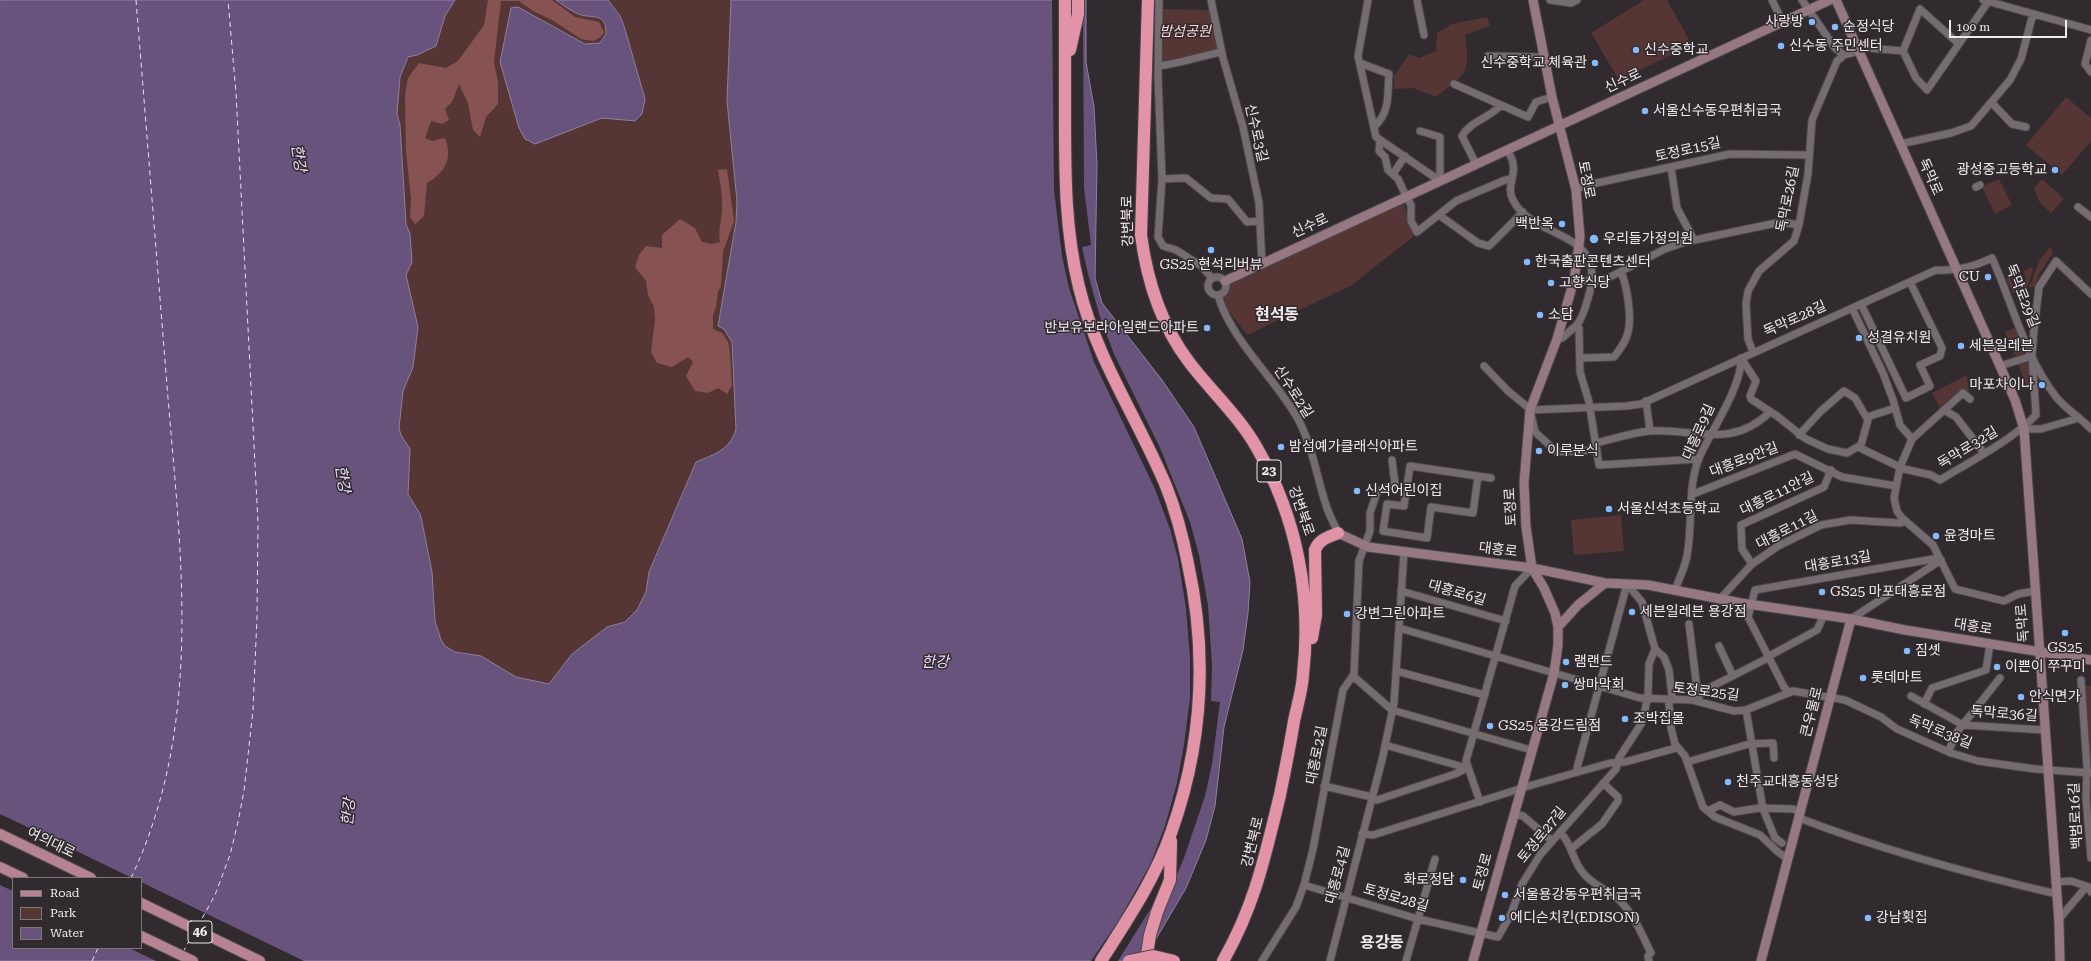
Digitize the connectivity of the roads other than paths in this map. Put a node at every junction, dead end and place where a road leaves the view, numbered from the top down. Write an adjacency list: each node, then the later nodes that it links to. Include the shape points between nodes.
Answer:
1 (1065, 0): 32 (highway)
2 (1078, 0): 32 (highway, via 1078,14)
3 (1148, 0): 132 (highway, 강변북로 / 23, via 1141,235 1145,267 1155,300 1170,333 1189,362 1257,447 1281,497 1298,550 1306,612)
4 (1159, 0): 31 (street)
5 (1211, 0): 25 (street, 신수로3길)
6 (1368, 0): 30 (street, via 1358,56)
7 (1417, 0): 20 (street)
8 (1550, 0): 9 (street, via 1571,3)
9 (1577, 0)
10 (1772, 0): 18 (street)
11 (1802, 0): 16 (street)
12 (1830, 0): 16 (main road, 신수로)
13 (1836, 0): 23 (main road, 독막로)
14 (1535, 1): 28 (main road, 토정로)
15 (1986, 1): 17 (street); 22 (street)
16 (1808, 11): 18 (main road, 신수로); 26 (street, via 1835,48)
17 (2034, 14): 19 (street); 36 (street, via 2021,60 2010,80)
18 (1783, 23): 38 (main road, 신수로)
19 (2091, 30)
20 (1424, 35)
21 (2091, 40): 33 (street, via 2085,64)
22 (1959, 44): 24 (street, via 1920,9); 24 (street, via 1927,90 1916,78)
23 (1858, 49): 24 (street); 26 (street); 43 (main road, 독막로)
24 (1903, 51)
25 (1222, 52): 31 (street, via 1197,56 1178,64); 59 (street, 신수로3길, via 1243,127 1259,203)
26 (1844, 55): 45 (street, 독막로26길, via 1837,61 1812,120)
27 (1488, 56): 28 (street)
28 (1544, 57): 35 (main road, 토정로)
29 (2091, 62): 33 (street)
30 (1360, 63): 39 (street); 39 (street, via 1389,74 1387,104 1382,119)
31 (1158, 66): 50 (street)
32 (1065, 72): 179 (highway, via 1065,192 1070,243 1079,288 1093,333 1168,490 1183,540 1194,591 1200,641 1200,697 1192,763)
33 (2090, 72)
34 (1454, 84): 37 (street)
35 (1552, 97): 37 (street, via 1536,102 1528,117); 38 (main road, 토정로)
36 (1992, 103): 40 (street, via 2012,124); 43 (street, via 1971,126)
37 (1500, 106): 47 (street, via 1495,112 1467,128 1462,136)
38 (1559, 126): 44 (main road, 신수로); 53 (main road, 토정로)
39 (1374, 127): 42 (street, via 1376,137)
40 (2026, 127)
41 (1420, 131): 52 (street, via 1440,137)
42 (1380, 140): 46 (street); 49 (street, via 1379,151 1385,157 1388,170)
43 (1900, 144): 64 (main road, 독막로)
44 (1507, 150): 47 (main road, 신수로); 51 (street, via 1514,164)
45 (1809, 155): 48 (street, 토정로15길, via 1730,154); 60 (street, 독막로26길)
46 (1405, 156): 49 (street); 52 (street)
47 (1476, 164): 52 (main road, 신수로)
48 (1671, 167): 53 (street, 토정로15길, via 1583,186); 61 (street, via 1677,208)
49 (1393, 174): 54 (street)
50 (1162, 179): 59 (street, via 1186,178 1211,198 1228,199 1247,222); 66 (street, via 1158,237 1163,246 1176,250 1200,265)
51 (1511, 179): 56 (street, via 1512,199); 57 (street, via 1456,201)
52 (1440, 181): 54 (main road, 신수로)
53 (1576, 190): 62 (main road, 토정로)
54 (1406, 196): 57 (street, via 1411,205 1412,221 1417,232); 63 (main road, 신수로)
55 (2078, 207): 58 (street)
56 (1523, 212): 57 (street, via 1489,246 1478,243); 62 (street)
57 (1439, 215)
58 (2091, 217)
59 (1260, 221): 63 (street, 신수로3길)
60 (1799, 225): 61 (street, via 1781,222); 77 (street, 독막로26길, via 1794,241 1760,271 1748,291 1748,332)
61 (1694, 240): 65 (street, via 1665,249)
62 (1579, 245): 67 (main road, 토정로); 69 (street, via 1590,259)
63 (1262, 264): 68 (main road, 신수로)
64 (1956, 270): 70 (street, 독막로28길, via 1936,270); 78 (street, 독막로29길, via 1992,258); 82 (main road, 독막로)
65 (1621, 272): 69 (street, via 1602,281); 79 (street, via 1629,307 1629,331 1624,344 1614,357)
66 (1212, 278): 68 (street, via 1217,276); 72 (street, via 1208,283 1208,289 1212,294)
67 (1574, 280): 69 (street); 76 (main road, 토정로)
68 (1225, 281): 72 (street, via 1224,291)
69 (1592, 282): 75 (street, via 1585,309)
70 (1910, 282): 73 (street, 독막로28길); 73 (street, via 1942,348 1940,356 1920,365 1930,386 1906,398)
71 (2091, 294): 78 (street, 독막로29길, via 2056,261 2039,287)
72 (1218, 295): 110 (street, 신수로2길, via 1222,312 1298,420 1313,457 1327,508)
73 (1861, 304): 74 (street, 독막로28길)
74 (1852, 308): 77 (street, 독막로28길); 86 (street, via 1873,349)
75 (1577, 325): 76 (street, via 1562,338); 79 (street)
76 (1557, 339): 87 (main road, 토정로)
77 (1753, 352): 80 (street, 독막로28길)
78 (2032, 356): 82 (street); 91 (street, via 2058,399); 92 (street, 독막로29길, via 2036,415)
79 (1581, 358): 85 (street, via 1580,372)
80 (1741, 358): 84 (street, 독막로28길); 89 (street, via 1756,381 1751,398); 95 (street, 대흥로9길, via 1741,368 1732,392)
81 (1484, 366): 87 (street)
82 (2000, 366): 92 (main road, 독막로)
83 (1970, 399): 88 (street, via 1963,394)
84 (1646, 402): 85 (street, 독막로28길); 94 (street)
85 (1590, 408): 87 (street, 독막로28길); 98 (street)
86 (1895, 408): 90 (street); 97 (street, via 1900,425)
87 (1530, 410): 98 (street, via 1535,432 1557,452); 115 (main road, 토정로, via 1524,483 1526,528)
88 (1944, 410): 97 (street); 100 (street, via 1956,417)
89 (1770, 412): 95 (street, via 1744,429 1723,436); 96 (street)
90 (1867, 417): 96 (street, via 1855,398 1844,391); 99 (street, via 1861,445)
91 (2079, 418): 92 (street, via 2041,429); 93 (street)
92 (2024, 428): 100 (street, 독막로32길); 120 (main road, 독막로)
93 (2091, 429)
94 (1650, 431): 95 (street); 98 (street)
95 (1711, 435): 101 (street, 대흥로9길)
96 (1799, 435): 99 (street, via 1847,454)
97 (1912, 439): 103 (street)
98 (1596, 446): 101 (street, via 1599,465)
99 (1858, 447): 103 (street, 독막로32길)
100 (1984, 453): 103 (street, 독막로32길, via 1940,480)
101 (1699, 459): 108 (street, 대흥로9길)
102 (1392, 460): 111 (street, via 1395,484 1377,492 1370,514 1370,531)
103 (1900, 467): 107 (street)
104 (1831, 470): 107 (street, 대흥로9안길, via 1842,477); 108 (street, 대흥로9안길, via 1795,454); 114 (street, 대흥로11안길, via 1824,487 1741,525 1742,549)
105 (1478, 476): 105 (street, via 1410,466 1404,506 1387,504 1383,531 1427,538 1431,507 1473,513); 106 (street)
106 (1491, 478)
107 (1896, 486): 109 (street, via 1894,498 1897,510)
108 (1693, 494): 118 (street, 대흥로9길, via 1687,556)
109 (1906, 521): 113 (street, via 1933,545); 114 (street, 대흥로11길, via 1834,522 1778,546)
110 (1338, 533): 111 (main road, 대흥로); 132 (highway, via 1321,540 1315,550 1316,615)
111 (1365, 546): 112 (main road, 대흥로); 139 (street, 대흥로2길, via 1359,561)
112 (1404, 552): 115 (main road, 대흥로); 119 (street, 대흥로4길)
113 (1940, 560): 120 (street, via 1956,589 2004,601 2018,594); 122 (street, 대흥로13길, via 1863,570 1758,589 1755,590); 124 (street)
114 (1752, 564): 121 (street, 대흥로11길)
115 (1532, 568): 116 (main road, 대흥로); 125 (street, via 1515,586); 127 (main road, 토정로, via 1544,588)
116 (1605, 583): 117 (main road, 대흥로); 127 (main road, via 1578,605)
117 (1627, 584): 118 (main road, 대흥로); 131 (street, via 1642,602); 143 (street)
118 (1675, 590): 121 (main road, 대흥로)
119 (1401, 591): 125 (street, 대흥로6길); 128 (street, 대흥로4길)
120 (2035, 591): 133 (main road, 독막로)
121 (1720, 599): 122 (main road, 대흥로)
122 (1750, 604): 123 (main road, 대흥로); 135 (street, via 1748,617)
123 (1824, 615): 124 (main road, 대흥로); 135 (street, via 1817,630)
124 (1851, 619): 129 (main road, 대흥로); 148 (main road, 큰우물로)
125 (1506, 621): 134 (street)
126 (1689, 624): 147 (street)
127 (1558, 627): 138 (main road, 토정로)
128 (1400, 628): 134 (street); 137 (street, 대흥로4길)
129 (1990, 644): 133 (main road, 대흥로); 151 (street, via 1986,670 1932,688)
130 (1719, 646): 140 (street)
131 (1655, 649): 149 (street, 토정로27길, via 1648,664); 150 (street, via 1664,657 1669,670)
132 (1306, 650): 207 (highway, 강변북로 / 23, via 1286,764 1259,883 1247,914)
133 (2040, 652): 136 (main road, 대흥로); 155 (main road, 독막로)
134 (1496, 656): 138 (street); 145 (street)
135 (1768, 657): 140 (street); 144 (street)
136 (2091, 660)
137 (1396, 671): 145 (street); 152 (street, 대흥로4길)
138 (1554, 673): 143 (street, 토정로25길); 160 (main road, 토정로)
139 (1353, 676): 152 (street); 170 (street, 대흥로2길, via 1343,690)
140 (1733, 676): 147 (street, via 1701,692)
141 (2000, 678): 154 (street, 독막로36길)
142 (2081, 680): 168 (street)
143 (1600, 686): 149 (street, 토정로25길); 167 (street)
144 (1789, 693): 148 (street, 토정로25길, via 1794,691); 153 (street, 토정로25길)
145 (1485, 695): 156 (street)
146 (1911, 696): 151 (street, 독막로36길)
147 (1698, 698): 150 (street, 토정로25길); 153 (street, 토정로25길, via 1734,711)
148 (1830, 698): 161 (street, 독막로38길, via 1844,700 1881,717 1897,729); 177 (main road, 큰우물로)
149 (1647, 699): 150 (street, 토정로25길); 164 (street, 토정로27길, via 1642,721)
150 (1671, 700): 159 (street, via 1671,728)
151 (1924, 704): 154 (street, 독막로36길)
152 (1392, 710): 156 (street); 158 (street, 대흥로4길)
153 (1746, 710): 157 (street)
154 (1963, 724): 155 (street, 독막로36길); 161 (street, 독막로36길)
155 (2044, 730): 166 (main road, 독막로)
156 (1474, 735): 160 (street); 165 (street, via 1466,761)
157 (1752, 743): 162 (street, via 1773,743); 163 (street); 174 (street)
158 (1385, 745): 165 (street); 172 (street, 대흥로4길)
159 (1676, 748): 163 (street, via 1680,749); 164 (street)
160 (1531, 750): 171 (main road, 토정로)
161 (1948, 752): 166 (street, 독막로38길, via 1978,761)
162 (1774, 758)
163 (1687, 762): 175 (street, via 1703,807)
164 (1617, 763): 167 (street); 169 (street, 토정로27길, via 1616,769)
165 (1467, 768): 172 (street, via 1378,800); 173 (street)
166 (2048, 769): 168 (street, 백범로16길); 191 (main road, 독막로)
167 (1577, 772): 171 (street)
168 (2089, 773): 186 (street, 백범로16길, via 2086,798)
169 (1603, 783): 178 (street, 토정로27길); 184 (street, via 1618,797 1618,801 1602,824)
170 (1324, 786): 172 (street); 192 (street, 대흥로2길)
171 (1520, 790): 173 (street); 176 (main road, 토정로)
172 (1372, 797): 181 (street, 대흥로4길)
173 (1480, 802): 181 (street, via 1373,835)
174 (1763, 809): 175 (street, via 1734,812 1720,805); 177 (street, via 1793,809); 183 (street, via 1775,838)
175 (1708, 811): 185 (street, via 1715,818 1760,835)
176 (1514, 814): 182 (street, via 1523,816); 199 (main road, 토정로)
177 (1800, 815): 185 (main road, 큰우물로); 194 (street, via 1830,830 1997,881)
178 (1560, 832): 182 (street, 토정로27길); 184 (street)
179 (1171, 833): 203 (highway, via 1142,896); 205 (highway, via 1170,880 1150,935)
180 (0, 834): 190 (main road, 여의대로)
181 (1362, 834): 195 (street, 대흥로4길)
182 (1552, 841): 199 (street, 토정로27길, via 1540,854 1522,884 1511,914 1498,937)
183 (1782, 843)
184 (1572, 848): 212 (street, via 1573,858 1584,875 1619,900 1632,916 1651,953 1648,956)
185 (1788, 858): 213 (main road, 큰우물로)
186 (2091, 858)
187 (1435, 859): 197 (street)
188 (0, 867): 189 (main road)
189 (21, 877)
190 (88, 877)
191 (2056, 882): 193 (street, via 2071,881); 194 (main road, 독막로)
192 (1304, 884): 195 (street, 토정로28길); 208 (street, 대흥로2길, via 1296,907)
193 (2089, 890): 198 (street)
194 (2056, 894): 198 (main road, 독막로)
195 (1346, 897): 197 (street, 토정로28길); 209 (street, 대흥로4길)
196 (142, 903): 202 (main road, 46)
197 (1418, 919): 199 (street, 토정로28길); 210 (street)
198 (2059, 919): 214 (main road, 독막로)
199 (1481, 933): 211 (main road, 토정로)
200 (142, 936): 201 (main road, 46)
201 (193, 961)
202 (260, 961)
203 (1101, 961)
204 (1129, 961): 206 (highway, bridge, via 1153,956)
205 (1146, 961)
206 (1174, 961)
207 (1223, 961)
208 (1262, 961)
209 (1330, 961)
210 (1406, 961)
211 (1473, 961)
212 (1649, 961)
213 (1761, 961)
214 (2060, 961)

